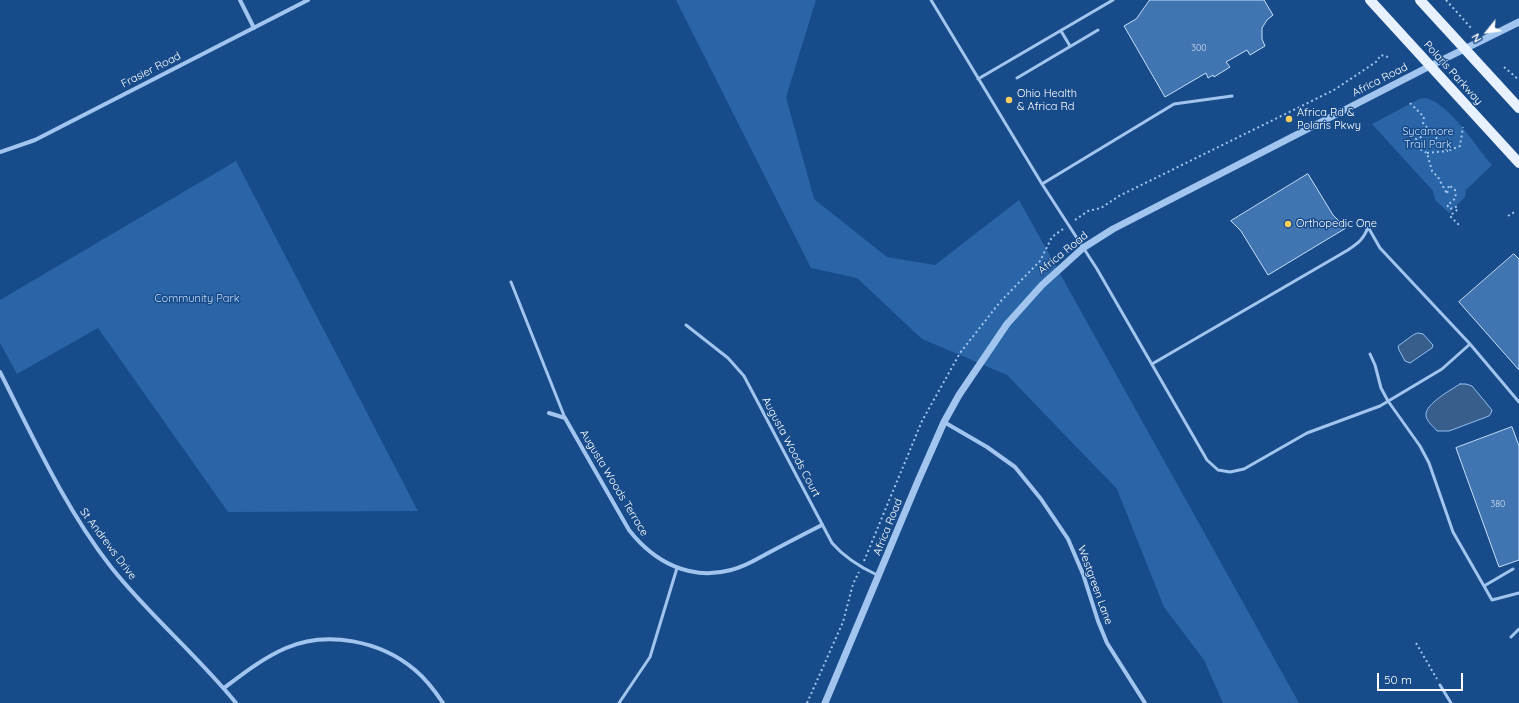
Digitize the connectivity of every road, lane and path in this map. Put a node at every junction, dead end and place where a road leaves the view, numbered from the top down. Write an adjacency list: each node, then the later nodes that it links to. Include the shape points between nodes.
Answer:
1 (240, 0): 9 (street)
2 (308, 0): 9 (street, Frasier Road)
3 (931, 0): 19 (lane)
4 (1113, 0): 11 (lane)
5 (1370, 0): 16 (main road, Polaris Parkway)
6 (1420, 0): 14 (main road)
7 (1446, 0): 10 (path)
8 (1519, 22): 14 (street, Africa Road)
9 (254, 28): 27 (street, Frasier Road, via 35,140)
10 (1472, 28)
11 (1061, 30): 13 (lane); 19 (lane)
12 (1098, 30): 13 (lane)
13 (1070, 46): 18 (lane)
14 (1465, 49): 16 (street, Africa Road); 23 (main road)
15 (1388, 57): 32 (path, via 1381,55 1376,62 1334,90 1119,196 1101,208)
16 (1430, 66): 29 (main road, Polaris Parkway); 35 (street, Africa Road, via 1113,229)
17 (1504, 67): 20 (path)
18 (1017, 78)
19 (978, 79): 30 (lane)
20 (1519, 80)
21 (1232, 96): 30 (lane, via 1174,104)
22 (1410, 103): 25 (path, via 1424,117 1423,123)
23 (1519, 108)
24 (1463, 128): 26 (path, via 1460,146)
25 (1428, 129): 26 (path); 28 (path, via 1414,142 1416,147)
26 (1448, 151): 28 (path)
27 (0, 152)
28 (1427, 154): 34 (path, via 1432,171 1447,194 1449,185 1455,190 1456,198 1447,205 1450,209 1458,208 1450,216)
29 (1519, 163)
30 (1042, 184): 35 (lane)
31 (1516, 211): 33 (path)
32 (1082, 215)
33 (1508, 216)
34 (1461, 227)
35 (1084, 248): 40 (lane); 46 (street, Africa Road, via 1042,285 1007,324)
36 (511, 282): 45 (lane)
37 (686, 325): 47 (lane, Augusta Woods Court, via 728,358 744,376)
38 (1470, 344): 40 (lane, via 1380,248 1368,226 1361,242); 42 (lane, via 1442,369); 43 (lane)
39 (1370, 354): 42 (lane)
40 (1152, 364): 42 (lane, via 1207,460 1218,470 1230,472 1244,469 1307,433)
41 (0, 372): 57 (street, St Andrews Drive, via 65,499 87,534 143,603)
42 (1388, 401): 51 (lane, via 1429,463 1453,532)
43 (1519, 402)
44 (549, 413): 45 (street)
45 (565, 418): 48 (street, Augusta Woods Terrace, via 639,543 651,554)
46 (944, 422): 50 (street, Africa Road); 62 (street, Westgreen Lane, via 1015,467 1041,499 1068,539 1107,642)
47 (822, 525): 48 (street, Augusta Woods Terrace, via 746,565 730,570 713,573); 50 (lane, Augusta Woods Court, via 840,553)
48 (677, 568): 60 (lane, via 650,657)
49 (1513, 569): 51 (lane)
50 (879, 576): 61 (street, Africa Road)
51 (1484, 586): 52 (lane, via 1492,600)
52 (1519, 593)
53 (1519, 629): 54 (lane)
54 (1510, 637)
55 (1416, 643): 56 (path)
56 (1440, 685): 63 (lane)
57 (224, 688): 58 (street, St Andrews Drive); 59 (street, via 258,663 285,648 314,641 344,640 378,648 397,657 431,685)
58 (236, 703)
59 (443, 703)
60 (619, 703)
61 (825, 703)
62 (1145, 703)
63 (1451, 703)

